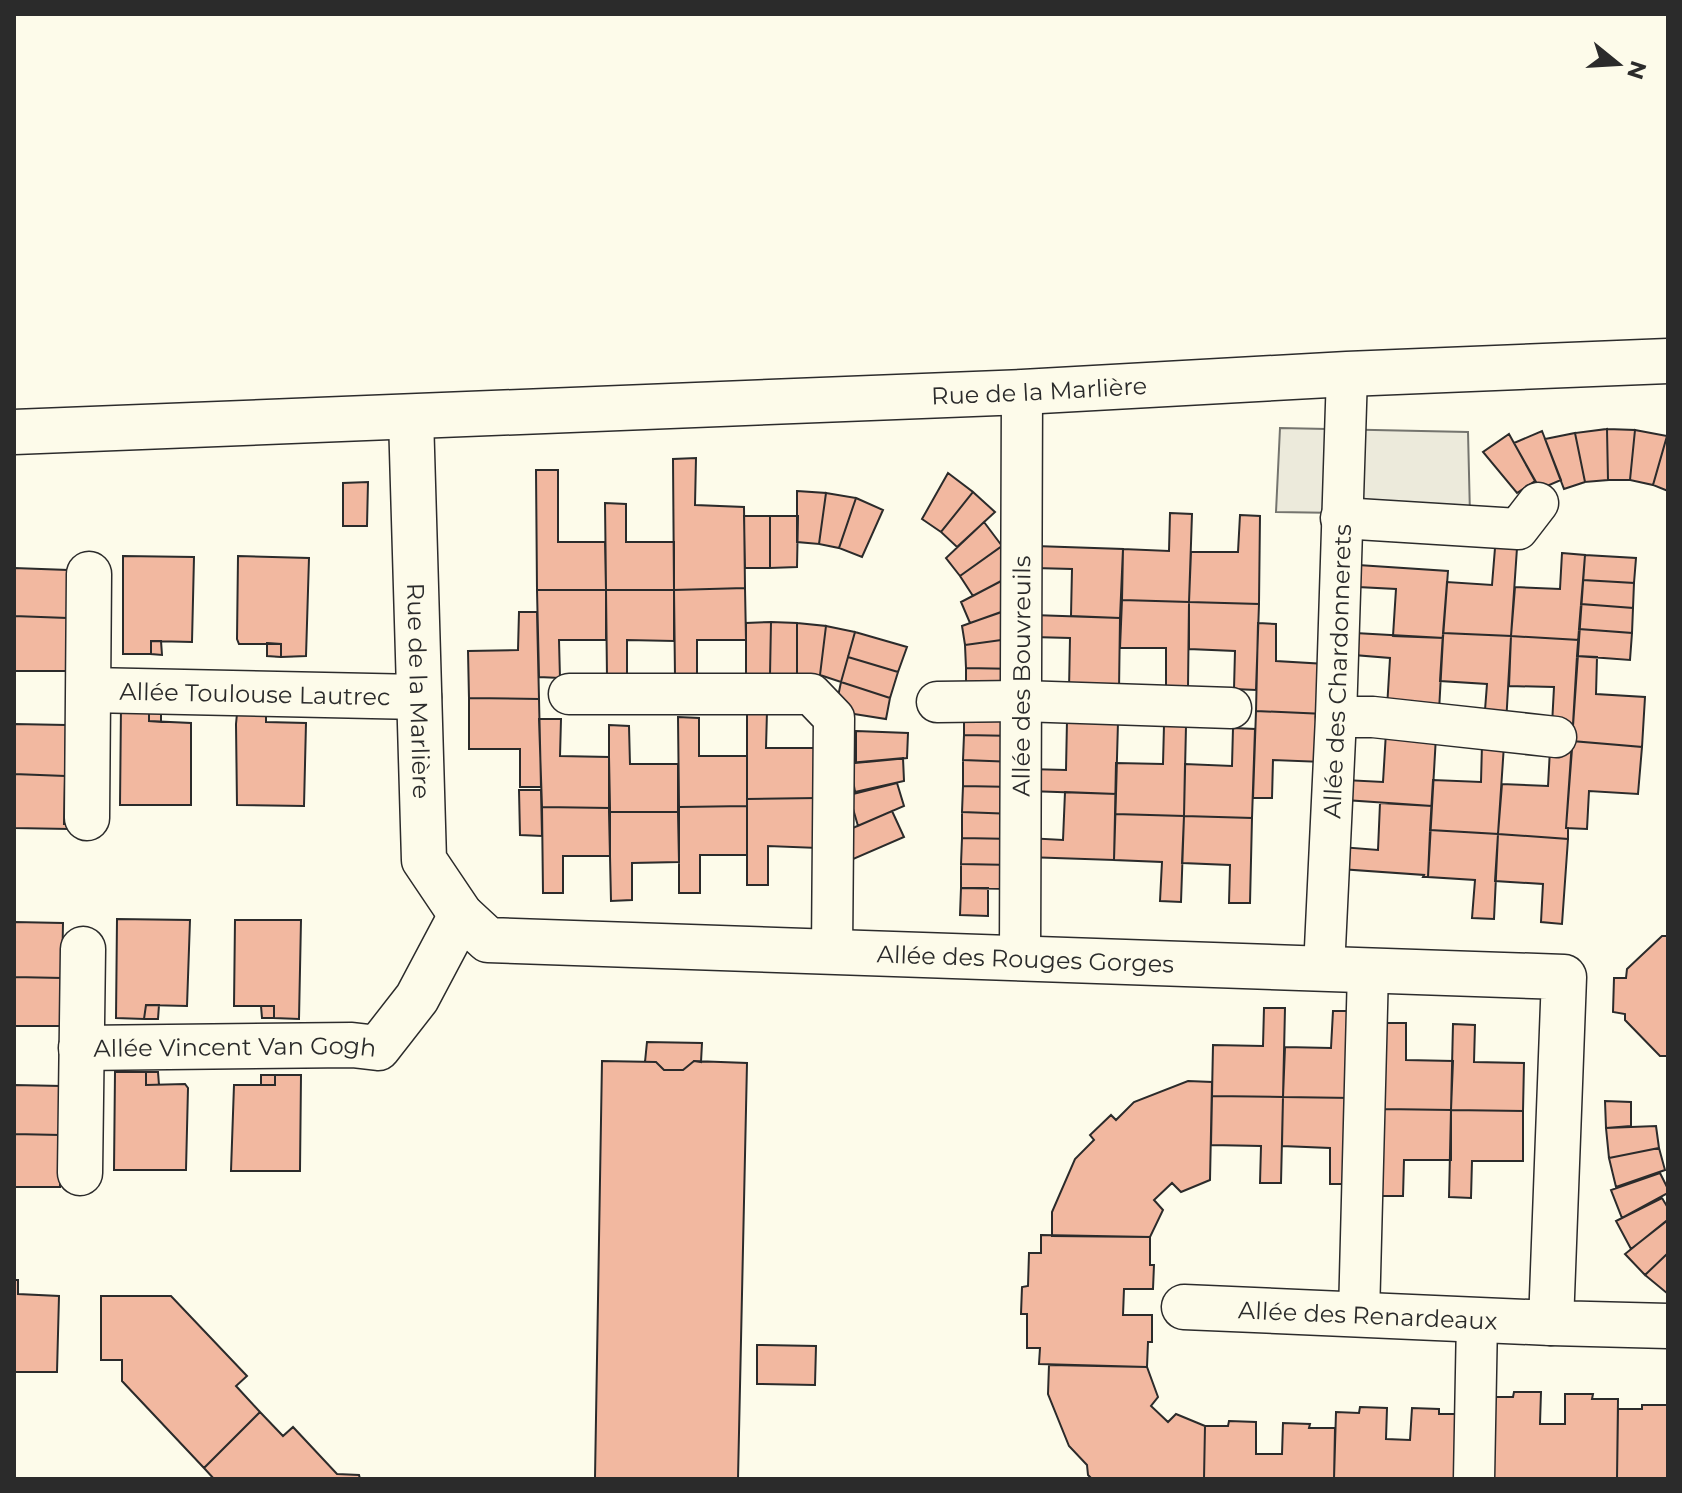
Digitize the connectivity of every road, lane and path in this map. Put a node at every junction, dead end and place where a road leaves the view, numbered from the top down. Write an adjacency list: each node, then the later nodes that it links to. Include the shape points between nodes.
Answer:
1 (1668, 361): 2 (street, Rue de la Marlière)
2 (1347, 374): 3 (street, Rue de la Marlière); 7 (street, Allée des Chardonnerets)
3 (1022, 392): 4 (street, Rue de la Marlière); 12 (street, Allée des Bouvreuils)
4 (411, 417): 5 (street, Rue de la Marlière); 11 (street, Rue de la Marlière)
5 (14, 432)
6 (1538, 503): 7 (street, via 1518,529)
7 (1341, 518): 15 (street, Allée des Chardonnerets)
8 (89, 574): 9 (street)
9 (89, 690): 11 (street, Allée Toulouse Lautrec); 17 (street)
10 (569, 694): 20 (street, via 811,694 834,718)
11 (419, 697): 18 (street, Rue de la Marlière, via 424,860)
12 (1021, 701): 13 (street); 14 (street); 21 (street, Allée des Bouvreuils)
13 (937, 702)
14 (1231, 708)
15 (1336, 717): 16 (street); 22 (street, Allée des Chardonnerets)
16 (1556, 737)
17 (87, 818)
18 (474, 928): 20 (street, Allée des Rouges Gorges); 24 (street, Allée Vincent Van Gogh, via 378,1048)
19 (83, 949): 24 (street)
20 (832, 951): 21 (street, Allée des Rouges Gorges)
21 (1020, 958): 22 (street, Allée des Rouges Gorges)
22 (1324, 969): 23 (street, Allée des Rouges Gorges)
23 (1368, 970): 27 (street); 29 (street, Allée des Rouges Gorges, via 1564,977)
24 (81, 1048): 25 (street)
25 (80, 1173)
26 (1184, 1307): 27 (street, Allée des Renardeaux)
27 (1359, 1315): 28 (street, Allée des Renardeaux)
28 (1477, 1319): 29 (street, Allée des Renardeaux); 31 (street)
29 (1551, 1323): 30 (street, Allée des Renardeaux)
30 (1668, 1326)
31 (1474, 1479)

